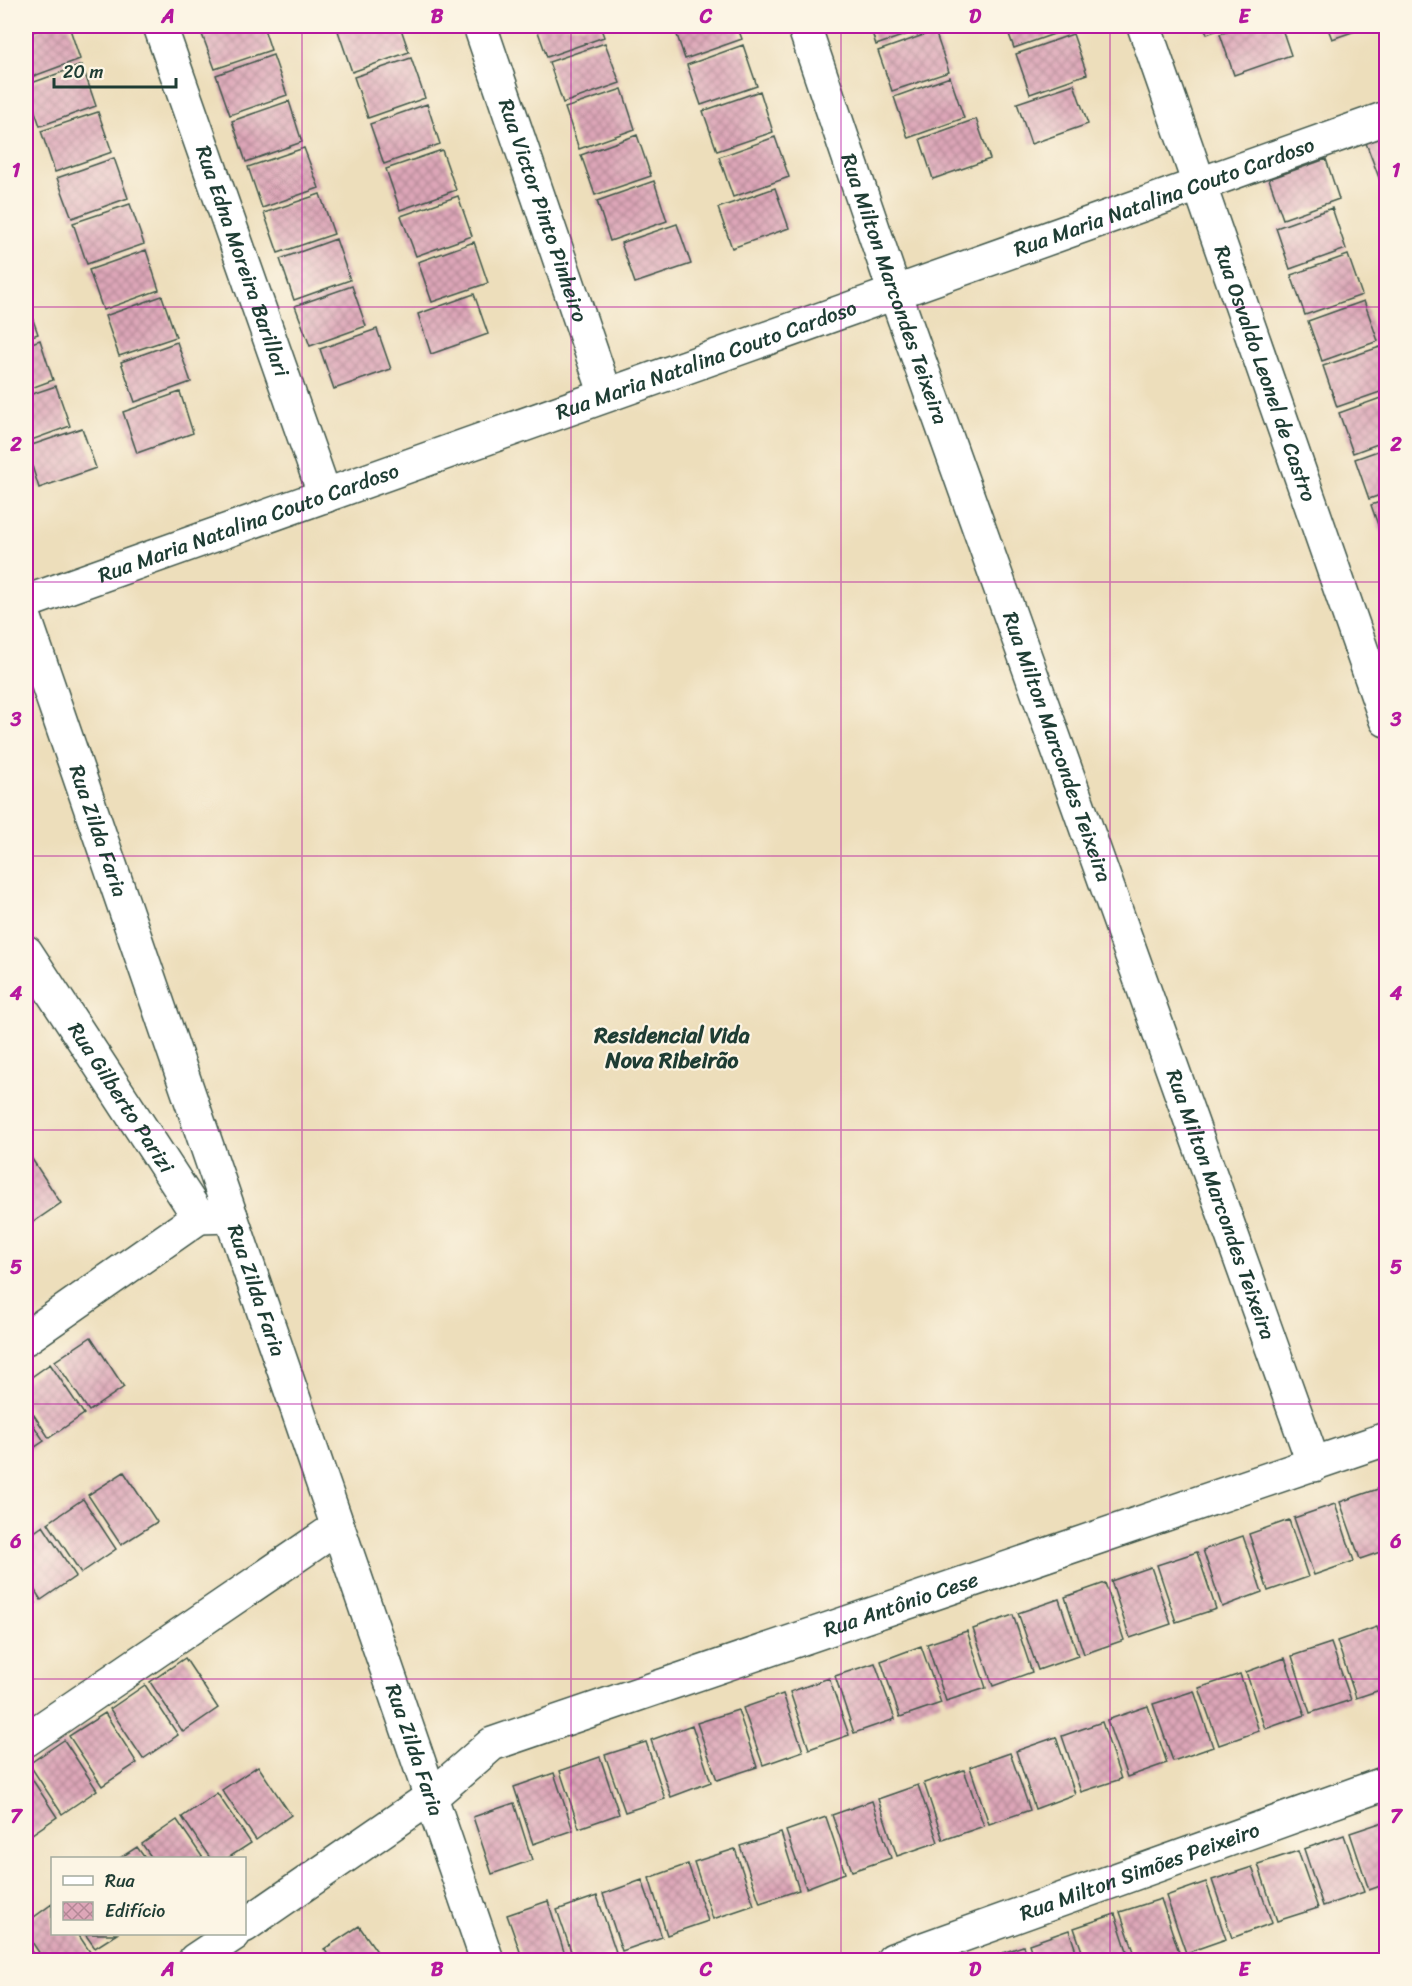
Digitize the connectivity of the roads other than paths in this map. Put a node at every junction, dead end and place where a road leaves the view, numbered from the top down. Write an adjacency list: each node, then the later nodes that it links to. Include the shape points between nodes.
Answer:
1 (160, 26): 9 (street, Rua Edna Moreira Barillari)
2 (480, 26): 8 (street, Rua Victor Pinto Pinheiro)
3 (804, 26): 7 (street, Rua Milton Marcondes Teixeira)
4 (1144, 26): 6 (street, Rua Osvaldo Leonel de Castro)
5 (1386, 118): 6 (street, Rua Maria Natalina Couto Cardoso)
6 (1198, 185): 7 (street, Rua Maria Natalina Couto Cardoso); 12 (street, Rua Osvaldo Leonel de Castro)
7 (895, 293): 8 (street, Rua Maria Natalina Couto Cardoso); 17 (street, Rua Milton Marcondes Teixeira)
8 (606, 395): 9 (street, Rua Maria Natalina Couto Cardoso)
9 (325, 496): 10 (street, Rua Maria Natalina Couto Cardoso)
10 (26, 602)
11 (26, 621): 14 (street, Rua Zilda Faria)
12 (1386, 720)
13 (26, 953): 14 (street, Rua Gilberto Parizi)
14 (215, 1217): 15 (street); 18 (street, Rua Zilda Faria)
15 (26, 1338)
16 (1386, 1439): 17 (street, Rua Antônio Cese)
17 (1314, 1465): 21 (street, Rua Antônio Cese, via 492,1744)
18 (338, 1527): 19 (street); 21 (street, Rua Zilda Faria)
19 (26, 1740)
20 (1386, 1783): 26 (street, Rua Milton Simões Peixeiro)
21 (431, 1797): 22 (street, Rua Antônio Cese); 25 (street, Rua Zilda Faria)
22 (246, 1925)
23 (232, 1935): 24 (street)
24 (195, 1960)
25 (487, 1960)
26 (893, 1960)

